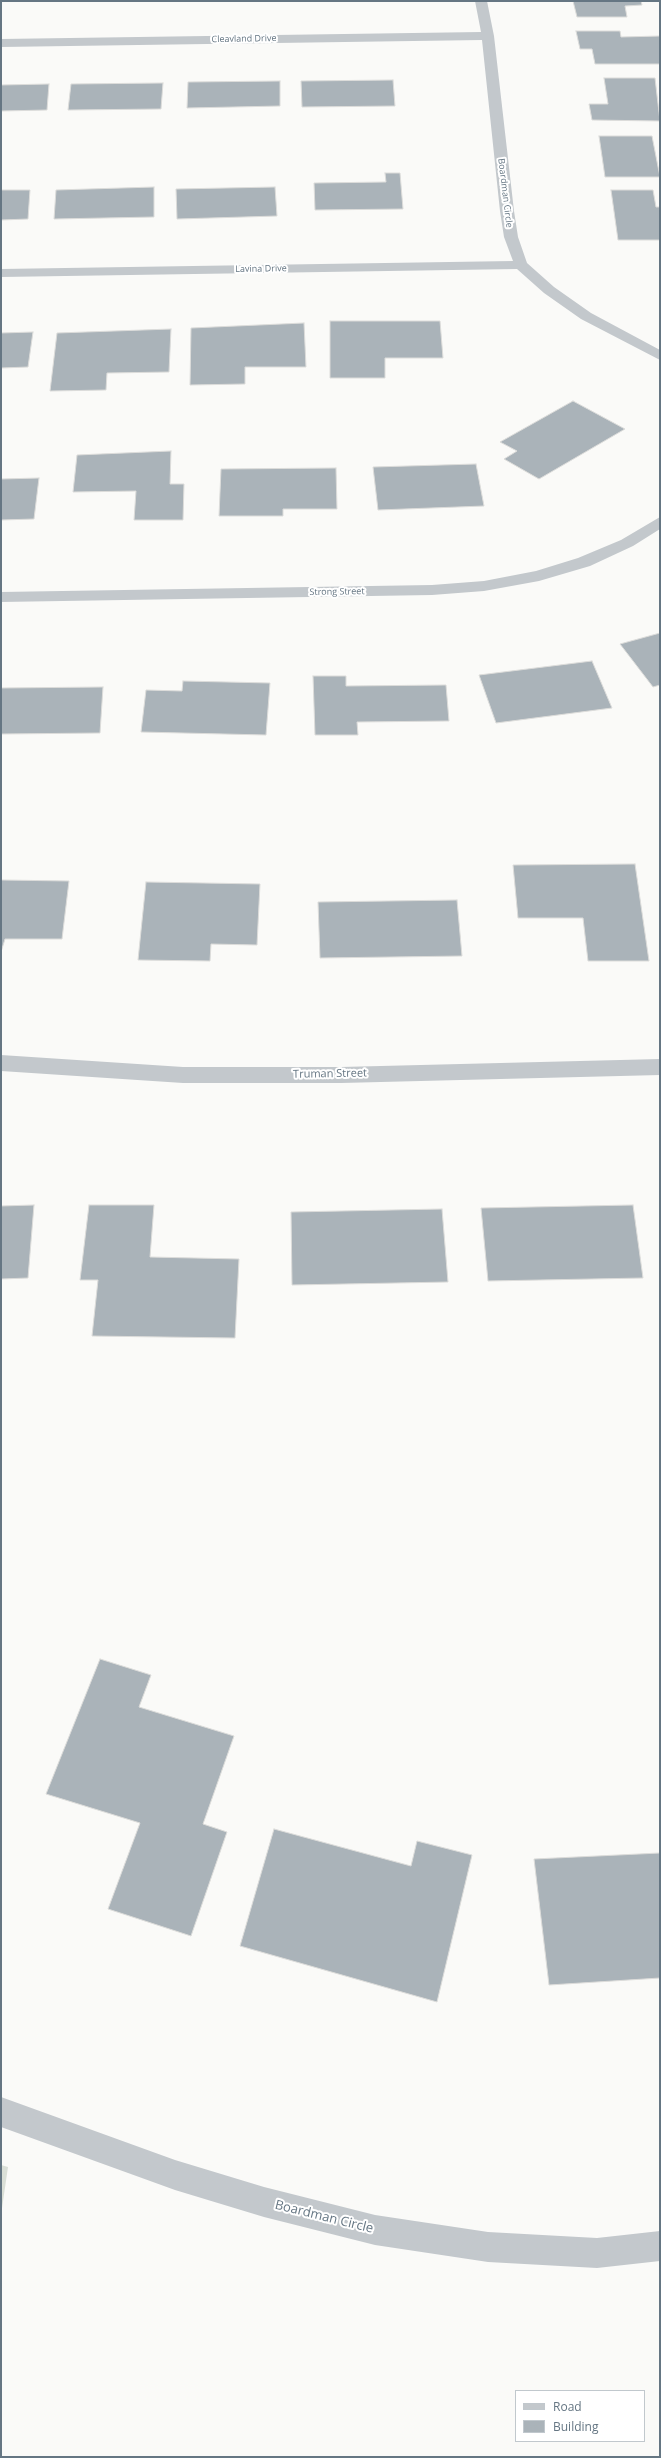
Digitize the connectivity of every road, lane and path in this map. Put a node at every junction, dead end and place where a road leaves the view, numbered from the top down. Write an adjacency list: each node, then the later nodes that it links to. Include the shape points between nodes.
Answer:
1 (481, 1): 2 (street, Boardman Circle)
2 (488, 36): 3 (street, Cleavland Drive); 4 (street, Boardman Circle, via 506,211 511,237)
3 (1, 43)
4 (521, 265): 5 (street, Lavina Drive); 6 (street, Boardman Circle, via 549,290 586,316)
5 (1, 273)
6 (660, 356)
7 (660, 522): 8 (street, Strong Street, via 627,543 584,562 539,576 484,586 432,590)
8 (1, 598)
9 (1, 1063): 10 (street, Truman Street, via 184,1075 341,1075)
10 (660, 1067)
11 (1, 2112): 12 (street, Boardman Circle, via 175,2175 264,2202 375,2230 488,2247 574,2252 597,2253)
12 (660, 2246)

